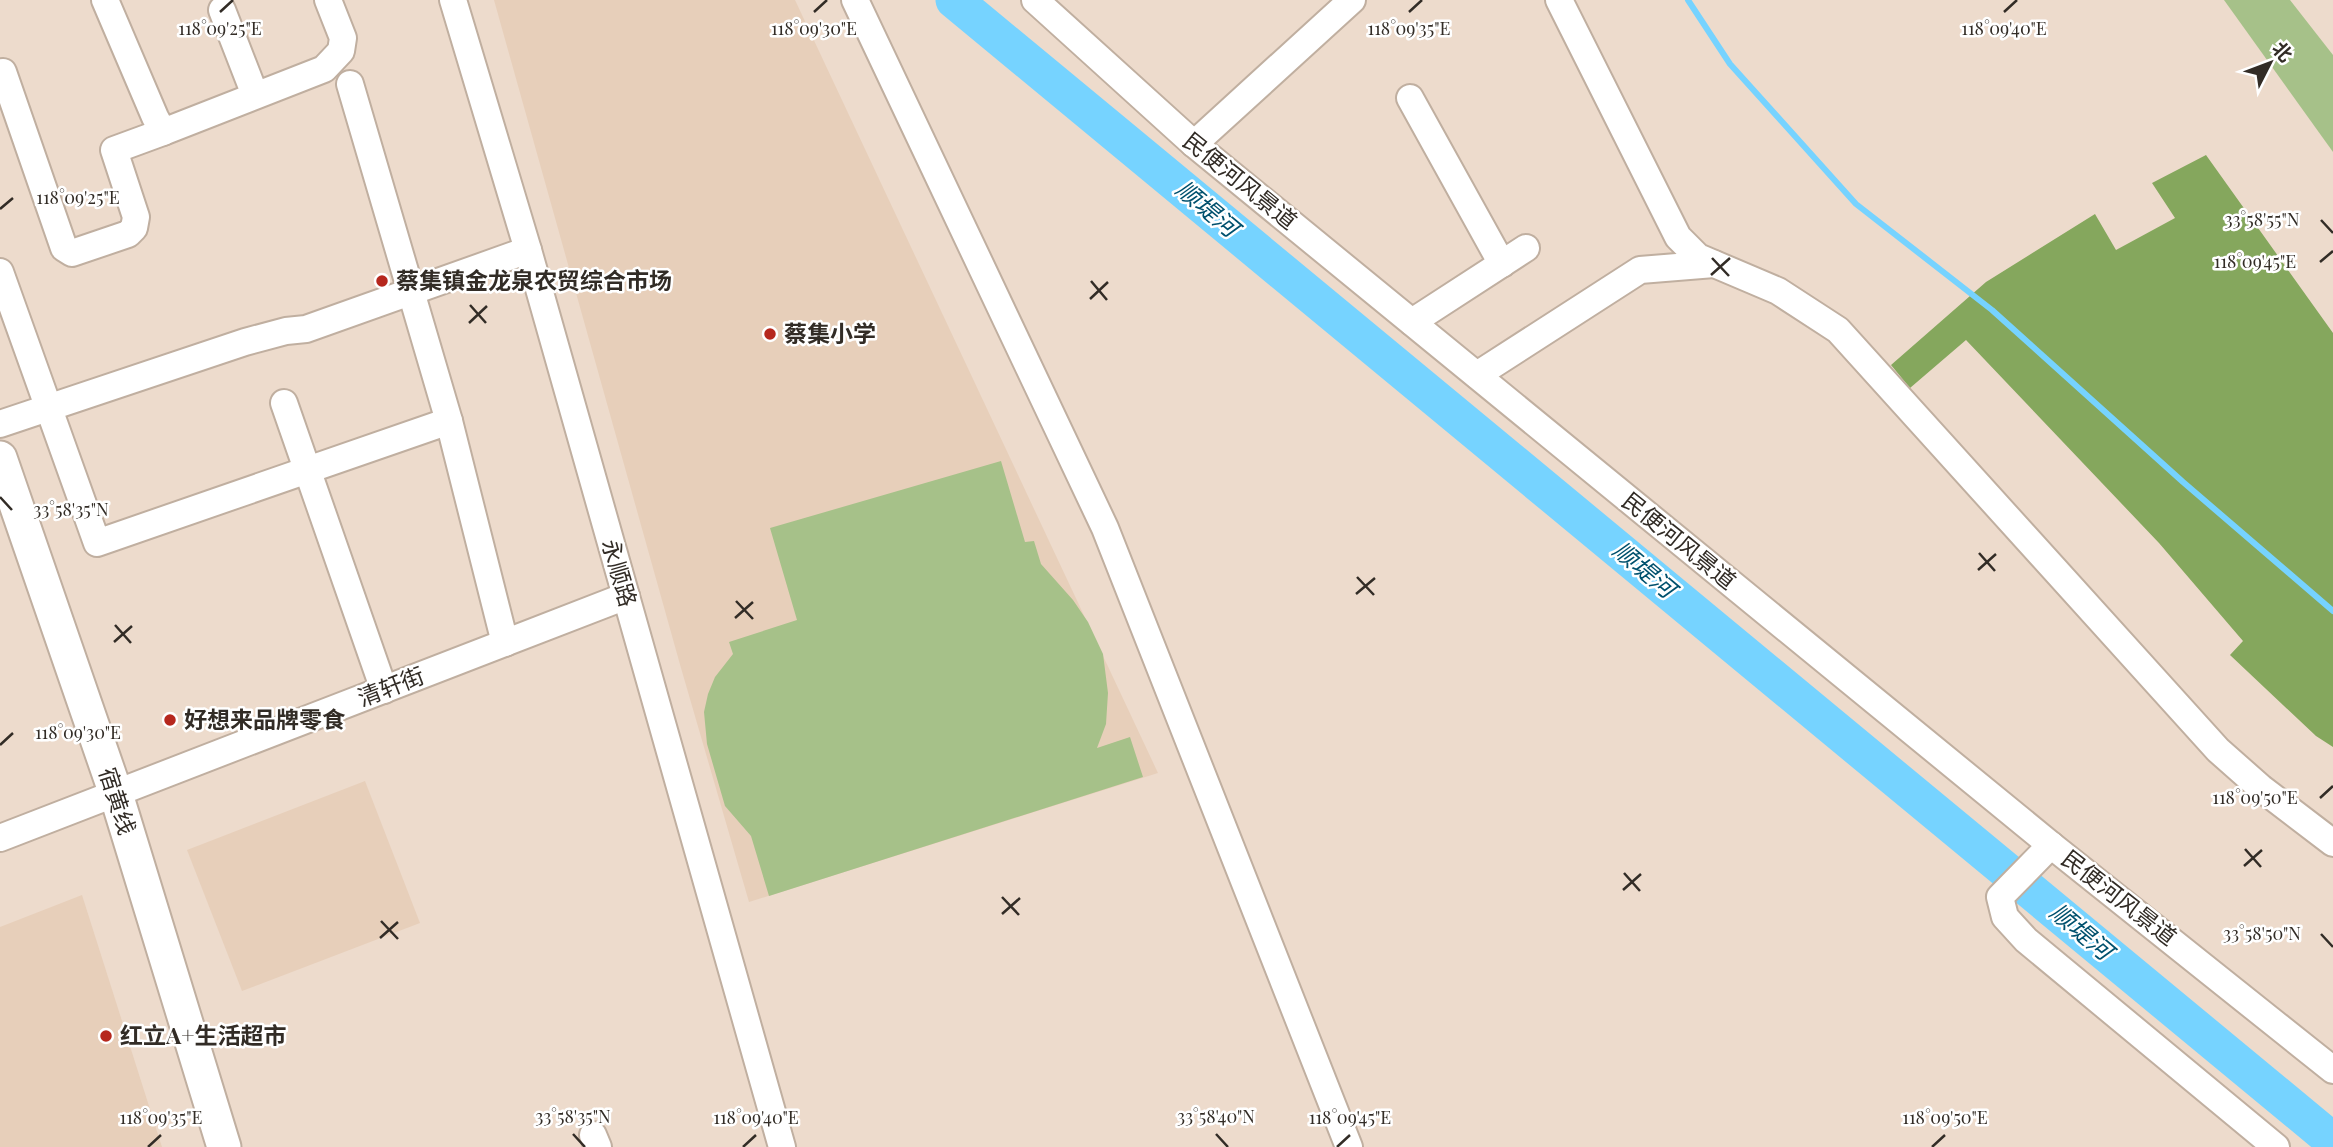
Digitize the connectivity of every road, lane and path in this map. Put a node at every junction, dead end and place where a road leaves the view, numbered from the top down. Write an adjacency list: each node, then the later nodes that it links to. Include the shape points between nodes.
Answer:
1 (105, 0): 13 (street)
2 (328, 0): 11 (street, via 343,38 341,51 324,69)
3 (453, 0): 16 (street, 永顺路)
4 (855, 0): 39 (street, via 1105,528)
5 (1035, 0): 14 (street, 民便河风景道)
6 (1352, 0): 14 (street)
7 (1559, 0): 18 (street, via 1678,237 1698,257)
8 (222, 10): 11 (street)
9 (3, 72): 13 (street, via 64,248 72,253 134,228 136,217 114,150)
10 (350, 84): 20 (street)
11 (256, 95): 13 (street)
12 (1410, 97): 17 (street)
13 (163, 132)
14 (1194, 144): 21 (street, 民便河风景道)
15 (1526, 248): 17 (street)
16 (528, 250): 20 (street); 29 (street, 永顺路)
17 (1502, 264): 21 (street)
18 (1714, 264): 22 (street, via 1640,270); 34 (street, via 1778,291 1838,330 2218,750)
19 (0, 272): 24 (street)
20 (411, 291): 24 (street, via 306,329 245,342); 25 (street)
21 (1412, 322): 22 (street, 民便河风景道)
22 (1477, 375): 35 (street, 民便河风景道)
23 (284, 402): 28 (street)
24 (50, 407): 26 (street); 28 (street, via 97,543)
25 (449, 421): 28 (street); 30 (street)
26 (0, 424)
27 (0, 458): 32 (main road, 宿黄线)
28 (307, 471): 31 (street)
29 (626, 596): 30 (street, 清轩街); 38 (street, 永顺路)
30 (505, 643): 31 (street, 清轩街)
31 (384, 690): 32 (street, 清轩街)
32 (116, 794): 33 (street, 清轩街); 37 (main road, 宿黄线)
33 (0, 838)
34 (2333, 843)
35 (2051, 845): 36 (street, 民便河风景道); 40 (street, via 2000,897 2005,917 2026,940)
36 (2333, 1070)
37 (224, 1147)
38 (782, 1147)
39 (1349, 1147)
40 (2276, 1147)

